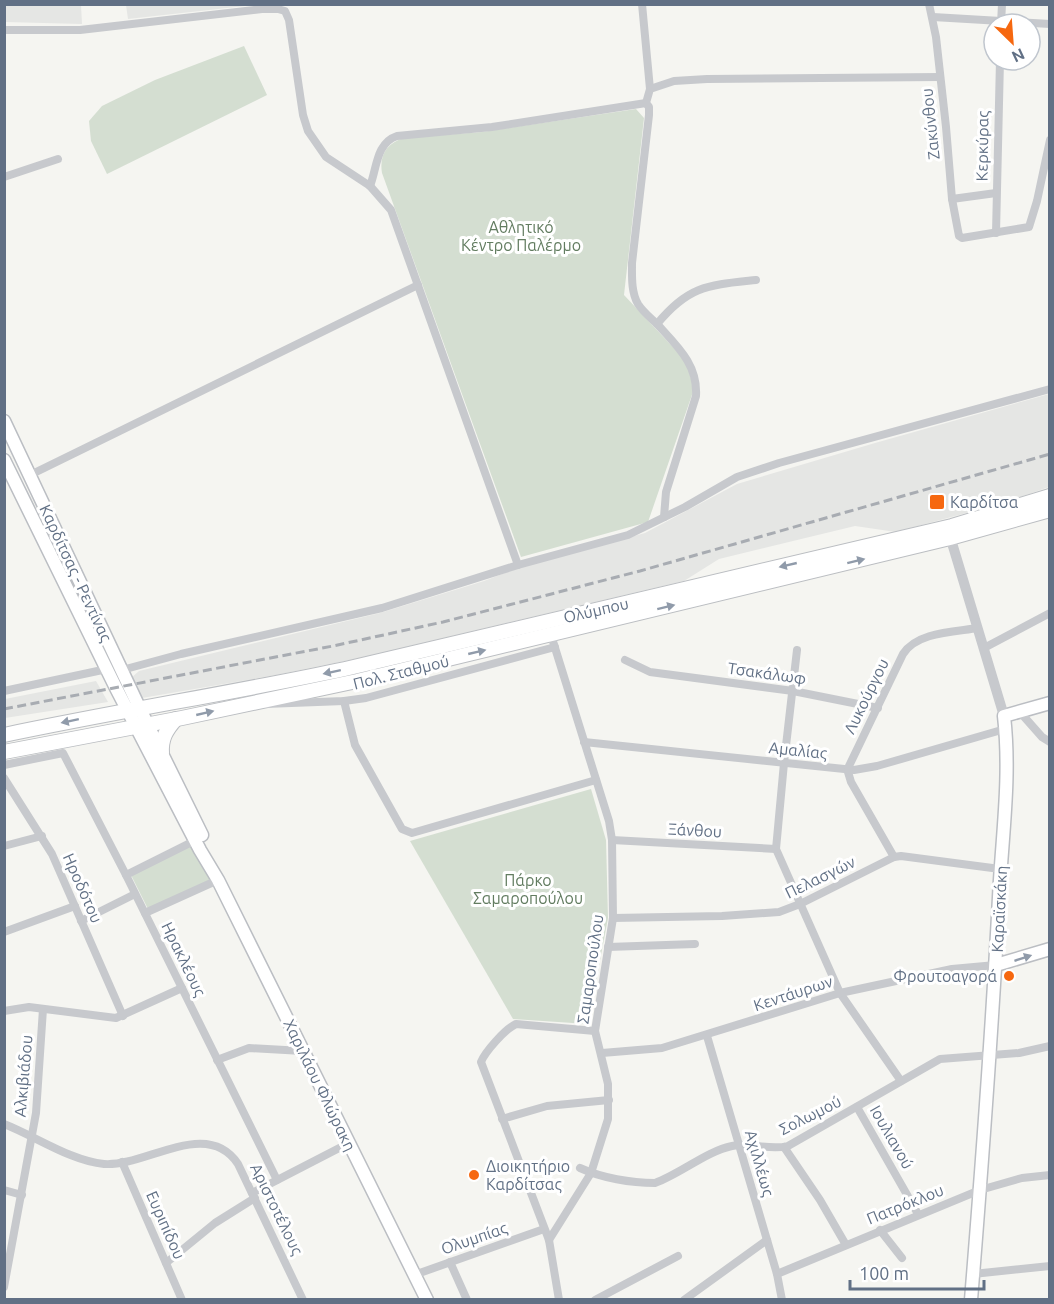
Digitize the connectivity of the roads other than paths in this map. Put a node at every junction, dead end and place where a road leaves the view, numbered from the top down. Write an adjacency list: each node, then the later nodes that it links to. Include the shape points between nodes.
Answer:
1 (642, 4): 8 (street)
2 (929, 4): 3 (street, Ζακύνθου)
3 (933, 17): 4 (street); 7 (street, Ζακύνθου)
4 (982, 21)
5 (4, 30): 13 (street, via 80,30 282,9 289,20 308,131 326,157)
6 (1000, 72): 14 (street, Κερκύρας)
7 (940, 77): 8 (street, via 698,79 674,81); 15 (street, Ζακύνθου)
8 (651, 89): 9 (street)
9 (646, 103): 13 (street, via 492,127 397,136 382,147); 19 (street, via 649,112 632,280 639,306)
10 (1050, 140): 16 (street, via 1030,224)
11 (58, 159): 12 (street)
12 (4, 177)
13 (370, 186): 18 (street, via 391,210)
14 (996, 194): 15 (street); 16 (street, Κερκύρας)
15 (952, 199): 16 (street, Ζακύνθου, via 957,233 962,238)
16 (996, 233)
17 (756, 280): 19 (street, via 700,289 677,302)
18 (418, 285): 23 (street); 30 (street)
19 (657, 324): 26 (street, via 692,365 697,384 666,492)
20 (1050, 389): 26 (street, via 779,463 737,477)
21 (4, 421): 23 (main road, Καρδίτσας - Ρεντίνας)
22 (4, 460): 29 (main road, Καρδίτσας - Ρεντίνας)
23 (30, 475): 28 (main road, Καρδίτσας - Ρεντίνας)
24 (1050, 496): 27 (main road, Ολύμπου)
25 (1050, 510): 27 (main road, Ολύμπου)
26 (664, 517): 30 (street, via 628,535)
27 (948, 532): 32 (street, Καραϊσκάκη); 33 (main road, Ολύμπου, one-way to 27); 44 (main road, Ολύμπου, one-way to 44, via 271,685)
28 (56, 534): 29 (main road); 38 (main road, Καρδίτσας - Ρεντίνας)
29 (43, 540): 37 (main road, Καρδίτσας - Ρεντίνας)
30 (518, 565): 38 (street, via 382,608)
31 (1050, 613): 34 (street)
32 (978, 628): 34 (street, Καραϊσκάκη); 45 (street, Λυκούργου, via 911,644)
33 (553, 641): 41 (street, Πολ. Σταθμού, via 366,698); 42 (main road, Ολύμπου, one-way to 33); 51 (street, Σαμαροπούλου)
34 (984, 648): 48 (street, Καραϊσκάκη)
35 (797, 650): 40 (street)
36 (625, 660): 40 (street, Τσακάλωφ, via 650,672)
37 (107, 669): 39 (street); 44 (main road, Καρδίτσας - Ρεντίνας)
38 (122, 670): 44 (main road, Καρδίτσας - Ρεντίνας)
39 (4, 691)
40 (793, 691): 45 (street, Τσακάλωφ); 55 (street)
41 (344, 701): 42 (street); 59 (street, Πολ. Σταθμού, via 355,744 407,833)
42 (248, 703): 47 (main road, Ολύμπου, one-way to 42)
43 (1050, 703): 46 (main road)
44 (133, 708): 49 (main road, Καρδίτσας - Ρεντίνας); 50 (main road, Ολύμπου, one-way to 50)
45 (878, 708): 57 (street, Λυκούργου)
46 (1018, 711): 48 (main road); 52 (street)
47 (176, 720): 49 (main road, Ολύμπου); 54 (main road, via 164,734)
48 (1004, 722): 57 (street, Αμαλίας, via 877,766); 67 (main road, Καραϊσκάκη, via 1008,769)
49 (142, 725): 53 (main road, Ολύμπου); 54 (main road, Χαριλάου Φλώρακη); 62 (main road, Χαριλάου Φλώρακη)
50 (4, 735)
51 (584, 742): 55 (street, Αμαλίας); 59 (street, Σαμαροπούλου)
52 (1050, 742)
53 (4, 752)
54 (162, 753): 69 (main road, Χαριλάου Φλώρακη, via 208,847)
55 (784, 764): 57 (street, Αμαλίας); 65 (street)
56 (4, 765): 68 (street, Ηρακλέους, via 63,753)
57 (848, 770): 66 (street)
58 (4, 778): 60 (street, Ηροδότου)
59 (596, 780): 63 (street, Σαμαροπούλου)
60 (8, 790): 61 (street, Ηροδότου)
61 (42, 836): 64 (street); 72 (street, Ηροδότου)
62 (196, 840): 68 (street); 69 (main road, Χαριλάου Φλώρακη)
63 (612, 840): 65 (street, Ξάνθου); 74 (street, Σαμαροπούλου)
64 (4, 846)
65 (776, 849): 71 (street)
66 (894, 857): 67 (street, Πελασγών, via 912,856); 71 (street, Πελασγών)
67 (1000, 869): 80 (main road, Καραϊσκάκη)
68 (126, 875): 70 (street, Ηρακλέους)
69 (216, 875): 73 (street); 89 (main road, Χαριλάου Φλώρακη)
70 (135, 894): 73 (street, Ηρακλέους); 75 (street)
71 (800, 904): 74 (street, Πελασγών, via 779,912 757,914); 82 (street)
72 (75, 906): 75 (street, Ηροδότου); 76 (street)
73 (145, 913): 81 (street, Ηρακλέους)
74 (613, 918): 78 (street, Σαμαροπούλου)
75 (81, 921): 85 (street, Ηροδότου)
76 (4, 932)
77 (695, 944): 78 (street)
78 (608, 947): 86 (street, Σαμαροπούλου)
79 (1050, 949): 80 (main road, one-way to 79)
80 (996, 965): 82 (street, Κεντάυρων, via 952,969); 91 (main road, Καραϊσκάκη)
81 (182, 988): 85 (street); 92 (street, Ηρακλέους)
82 (840, 993): 87 (street, Κεντάυρων); 93 (street)
83 (43, 1009): 84 (street); 85 (street); 98 (street, Αλκιβιάδου)
84 (4, 1011)
85 (123, 1016)
86 (595, 1031): 90 (street, Σαμαροπούλου); 96 (street, via 516,1024 510,1027 481,1062)
87 (707, 1036): 90 (street, Κεντάυρων, via 662,1048); 100 (street, Αχιλλέως)
88 (1050, 1046): 91 (street, Σολωμού)
89 (303, 1051): 92 (street, via 249,1048); 99 (main road, Χαριλάου Φλώρακη)
90 (602, 1053): 94 (street, Σαμαροπούλου)
91 (988, 1055): 93 (street, Σολωμού, via 940,1059); 108 (main road, Καραϊσκάκη)
92 (217, 1060): 106 (street, Ηρακλέους)
93 (901, 1081): 95 (street, Σολωμού)
94 (609, 1100): 96 (street, via 547,1106); 104 (street, Σαμαροπούλου, via 607,1125)
95 (857, 1107): 101 (street, Σολωμού); 111 (street, Ιουλιανού)
96 (502, 1119): 112 (street)
97 (4, 1124): 98 (street, Αριστοτέλους)
98 (33, 1136): 102 (street, Αριστοτέλους, via 92,1161); 109 (street, Αλκιβιάδου)
99 (349, 1143): 106 (street); 125 (main road, Χαριλάου Φλώρακη)
100 (739, 1145): 101 (street, Σολωμού); 104 (street, Σολωμού, via 726,1147 655,1183); 115 (street, Αχιλλέως)
101 (784, 1147): 116 (street)
102 (122, 1162): 110 (street, Αριστοτέλους, via 184,1146 211,1145 234,1158); 121 (street, Ευριπίδου)
103 (580, 1168): 104 (street, Σολωμού)
104 (591, 1173): 114 (street, Σαμαροπούλου)
105 (1050, 1175): 108 (street, Πατρόκλου)
106 (277, 1180): 110 (street)
107 (4, 1190): 109 (street)
108 (980, 1190): 111 (street, Πατρόκλου); 124 (main road, Καραϊσκάκη)
109 (22, 1195): 117 (street, Αλκιβιάδου)
110 (254, 1195): 121 (street); 128 (street, Αριστοτέλους)
111 (918, 1214): 113 (street, Πατρόκλου)
112 (544, 1229): 114 (street); 120 (street, Ολυμπίας)
113 (880, 1230): 116 (street, Πατρόκλου); 119 (street)
114 (549, 1240): 131 (street)
115 (767, 1240): 123 (street, Αχιλλέως); 133 (street)
116 (846, 1245): 123 (street, Πατρόκλου)
117 (8, 1253): 126 (street, Αλκιβιάδου)
118 (678, 1256): 132 (street)
119 (902, 1258)
120 (450, 1262): 125 (street, Ολυμπίας); 130 (street)
121 (166, 1263): 127 (street, Ευριπίδου)
122 (1050, 1266): 124 (street)
123 (777, 1274): 134 (street, Αχιλλέως)
124 (973, 1274): 135 (main road, Καραϊσκάκη)
125 (414, 1275): 129 (main road, Χαριλάου Φλώρακη)
126 (4, 1287)
127 (182, 1299)
128 (303, 1299)
129 (425, 1299)
130 (467, 1299)
131 (559, 1299)
132 (595, 1299)
133 (684, 1299)
134 (782, 1299)
135 (971, 1299)

